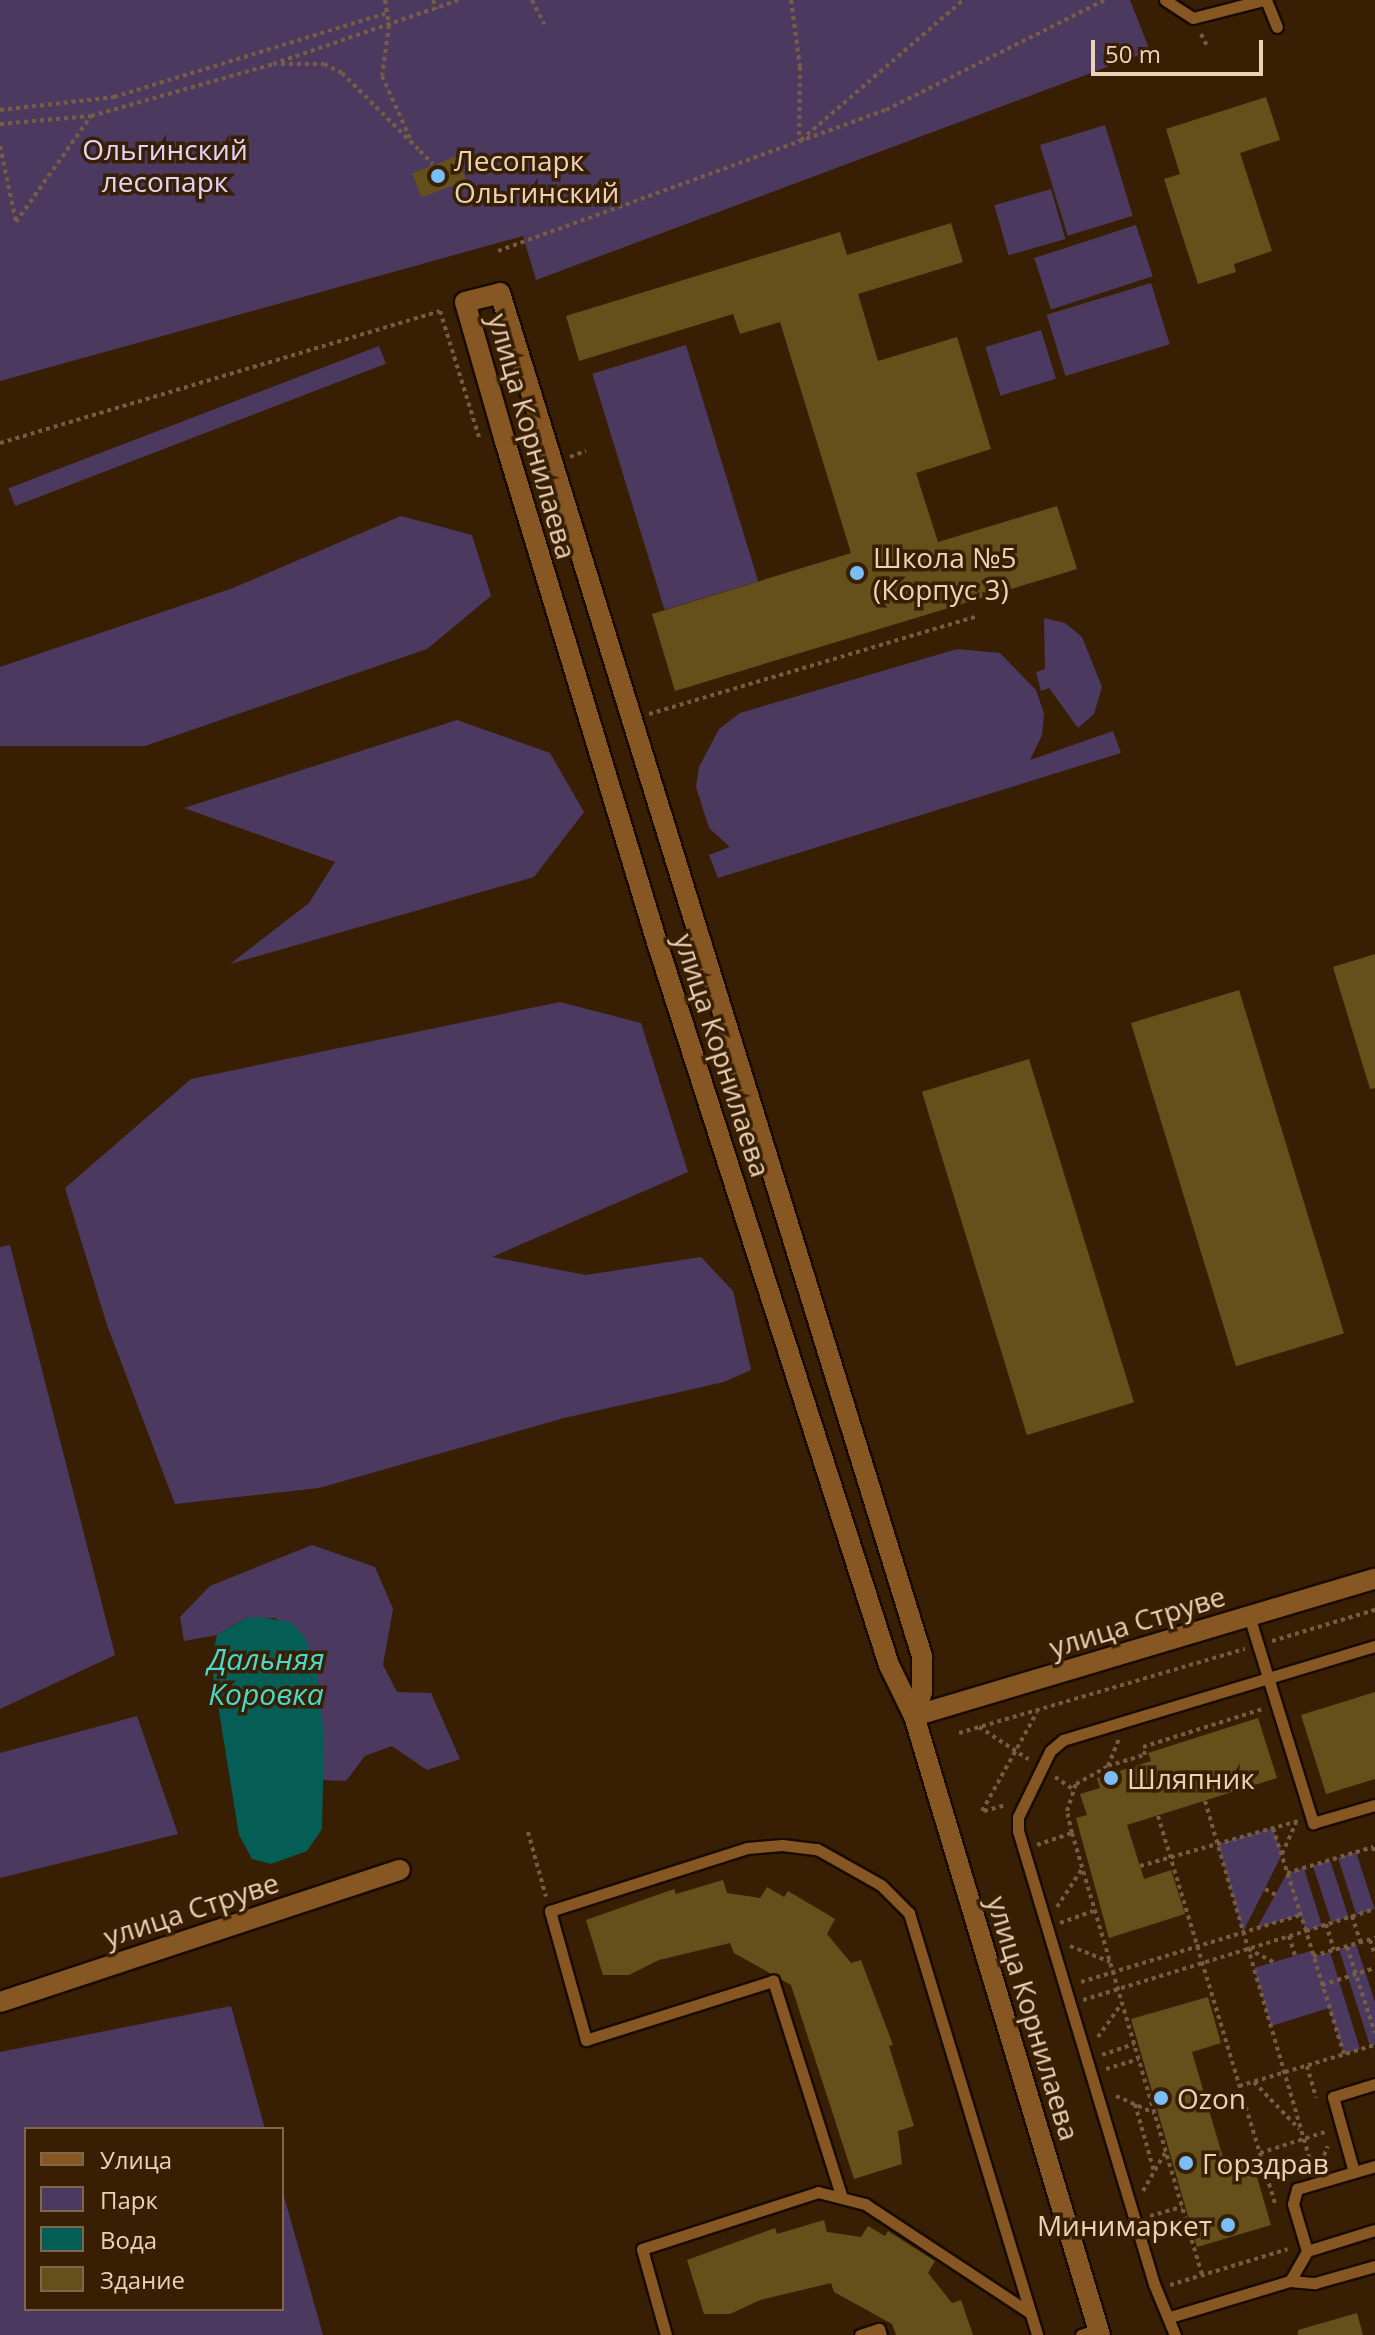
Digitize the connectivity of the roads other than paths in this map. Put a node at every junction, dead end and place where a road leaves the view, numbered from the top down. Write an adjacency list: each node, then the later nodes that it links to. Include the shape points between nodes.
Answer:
1 (1165, 0): 2 (lane, via 1193,18)
2 (1264, 0): 3 (lane)
3 (1277, 27)
4 (1375, 1579): 5 (street, улица Струве)
5 (1249, 1616): 7 (lane); 8 (street, улица Струве)
6 (1375, 1646): 7 (lane)
7 (1268, 1678): 9 (lane, via 1313,1823); 21 (lane, via 1055,1744 1018,1817 1023,1849 1133,2215)
8 (914, 1716): 8 (street, улица Корнилаева, via 922,1692 922,1656 500,293 465,302 655,936 889,1665); 22 (street, улица Корнилаева)
9 (1375, 1805)
10 (400, 1870): 11 (street, улица Струве)
11 (0, 2002)
12 (1375, 2084): 14 (lane, via 1333,2097)
13 (1375, 2166): 14 (lane)
14 (1354, 2172): 17 (lane, via 1297,2189 1292,2196)
15 (841, 2195): 20 (lane, via 942,2251); 20 (lane, via 773,1981 586,2040 550,1911 747,1848 782,1845 817,1849 881,1885 909,1913); 23 (lane, via 818,2192 642,2249)
16 (1375, 2230): 17 (lane)
17 (1307, 2251): 19 (lane)
18 (1375, 2266): 19 (lane, via 1315,2283)
19 (1293, 2276): 21 (lane)
20 (1030, 2313): 26 (lane)
21 (1170, 2317): 27 (lane)
22 (1093, 2333)
23 (666, 2335)
24 (860, 2335): 25 (lane, via 879,2329)
25 (881, 2335)
26 (1037, 2335)
27 (1175, 2335)

